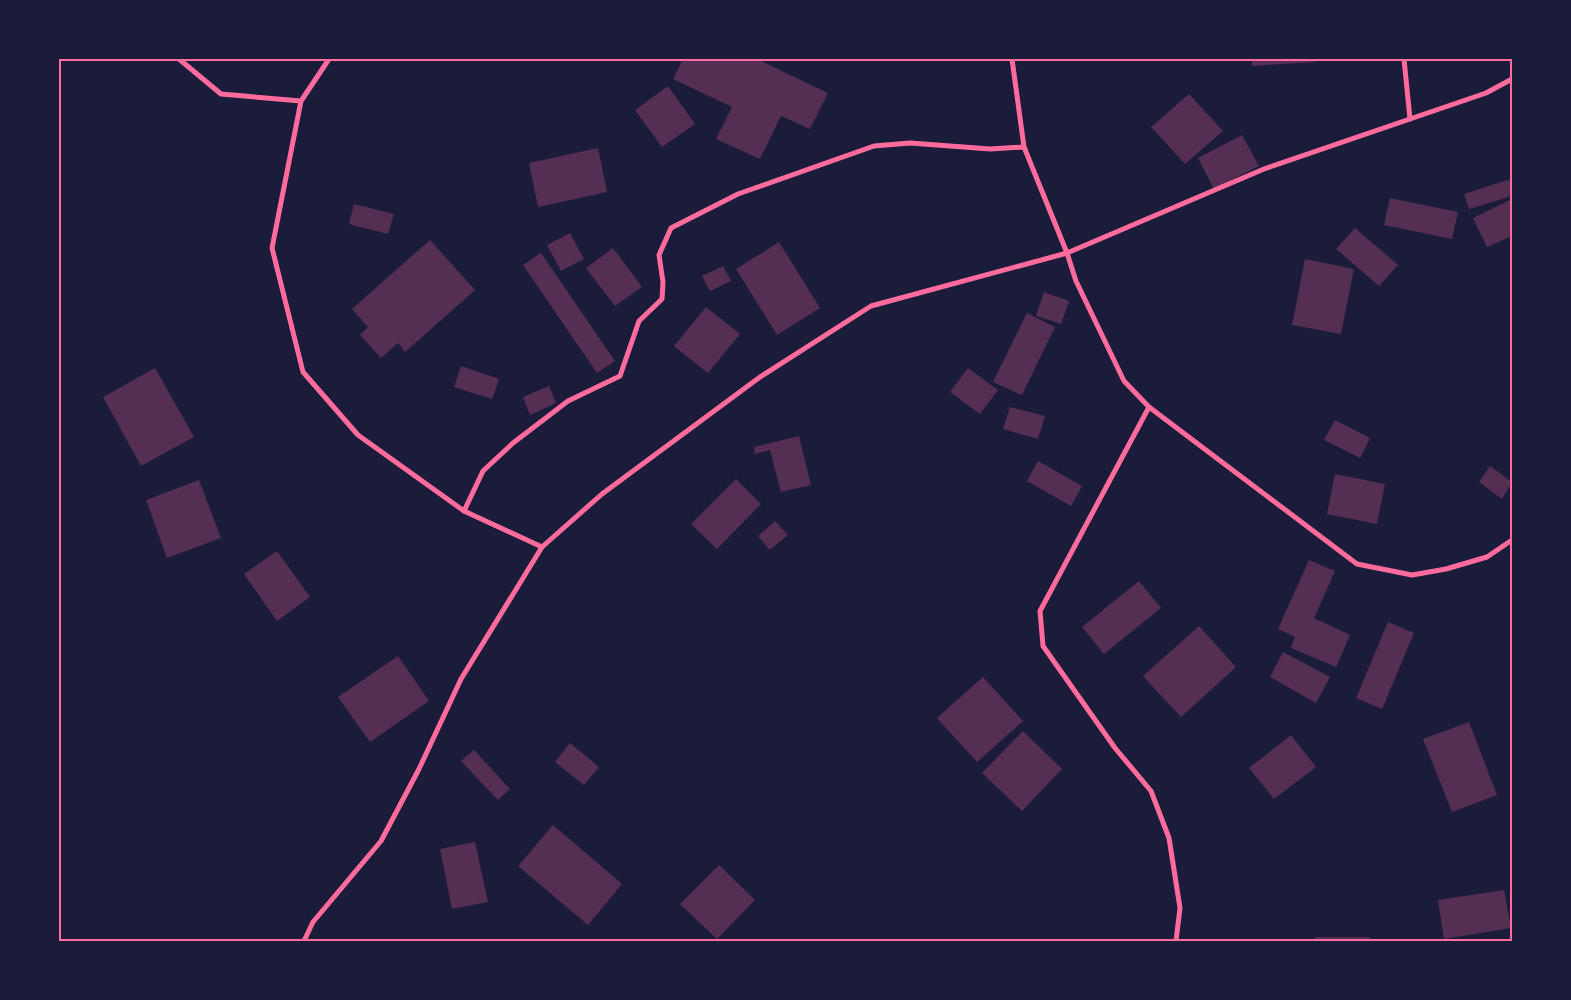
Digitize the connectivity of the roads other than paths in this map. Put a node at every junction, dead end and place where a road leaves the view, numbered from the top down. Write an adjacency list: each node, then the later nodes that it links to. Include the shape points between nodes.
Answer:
1 (179, 59): 6 (street, via 221,94)
2 (329, 59): 6 (street)
3 (1012, 59): 8 (street)
4 (1404, 59): 7 (street)
5 (1512, 79): 7 (street, via 1486,93)
6 (301, 102): 11 (street, via 272,248 303,372 358,435)
7 (1410, 119): 9 (street, via 1264,169)
8 (1024, 147): 9 (street); 11 (street, via 990,149 910,143 874,146 738,194 670,228 659,255 662,299 640,322 620,376 568,401 513,442 483,471)
9 (1067, 252): 10 (street, via 1076,281 1124,381); 13 (street, via 871,306 760,377 602,494)
10 (1149, 408): 12 (street, via 1357,564 1412,575 1488,557); 15 (street, via 1040,610 1043,646 1115,748 1151,791 1169,838 1180,908)
11 (464, 511): 13 (street)
12 (1512, 540)
13 (542, 547): 14 (street, via 461,679 381,841 313,922)
14 (304, 941)
15 (1176, 941)

